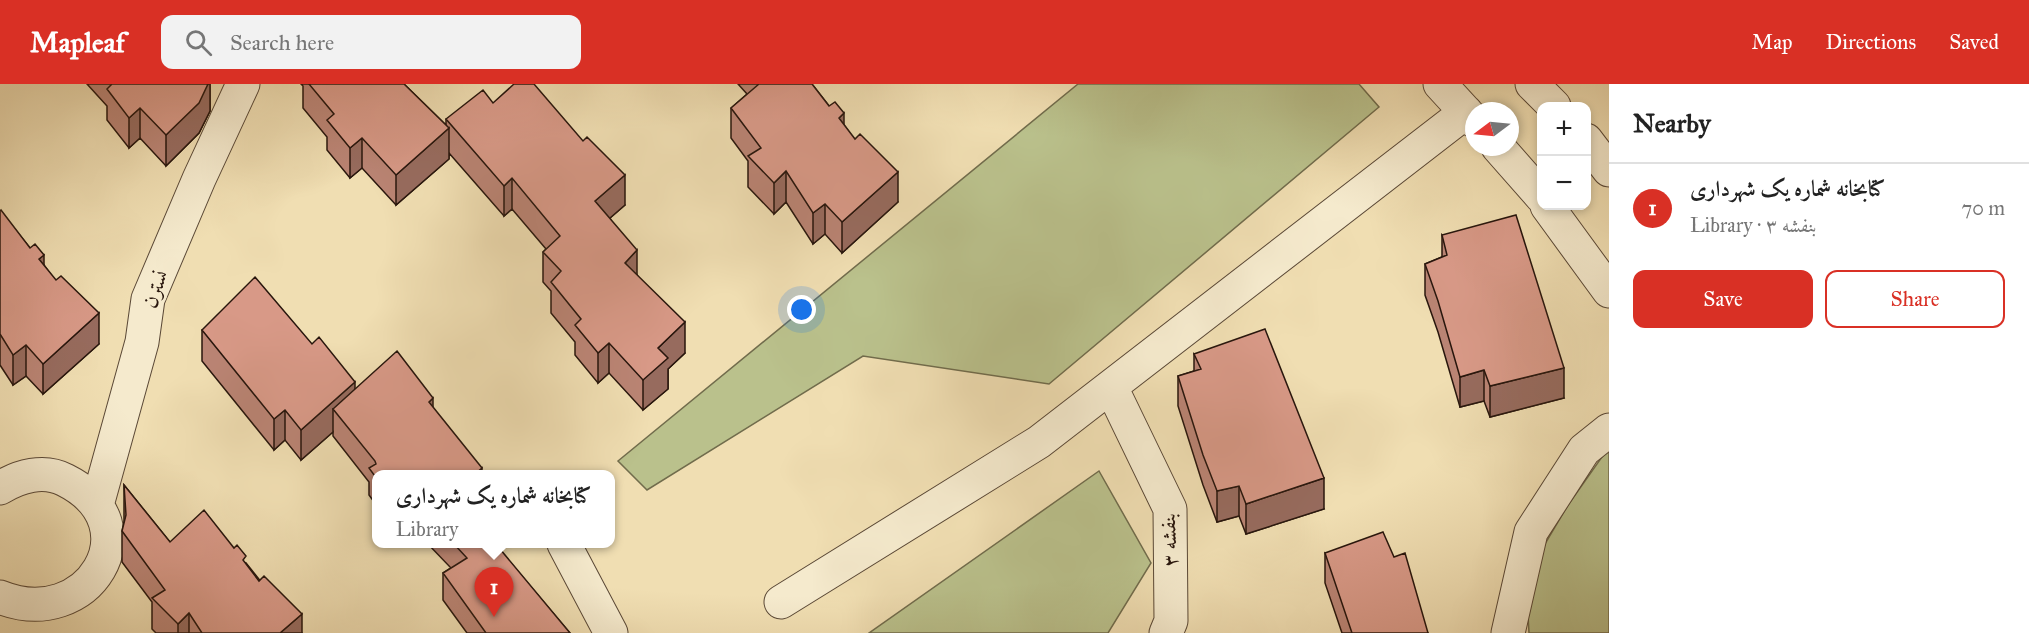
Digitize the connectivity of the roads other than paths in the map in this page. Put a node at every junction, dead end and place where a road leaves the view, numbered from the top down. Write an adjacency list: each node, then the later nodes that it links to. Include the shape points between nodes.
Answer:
1 (243, 84): 16 (street, نسترن, via 148,298 142,342)
2 (1440, 84): 5 (street)
3 (1533, 84): 4 (street)
4 (1550, 102)
5 (1465, 111)
6 (1465, 120): 13 (street)
7 (1591, 145): 9 (street)
8 (1506, 156): 10 (street)
9 (1609, 170)
10 (1537, 191)
11 (1550, 210): 12 (street)
12 (1609, 291)
13 (1111, 387): 19 (street, via 1039,442); 21 (street, بنفشه ۳, via 1170,509 1171,621)
14 (1609, 430): 22 (street, via 1584,450 1531,532)
15 (0, 488): 16 (street, via 13,479 37,474 60,477 81,488)
16 (97, 505): 18 (street, via 106,525 108,547 93,586 57,609 15,606)
17 (567, 548): 20 (street)
18 (0, 597)
19 (781, 602)
20 (611, 633)
21 (1166, 633)
22 (1508, 633)

